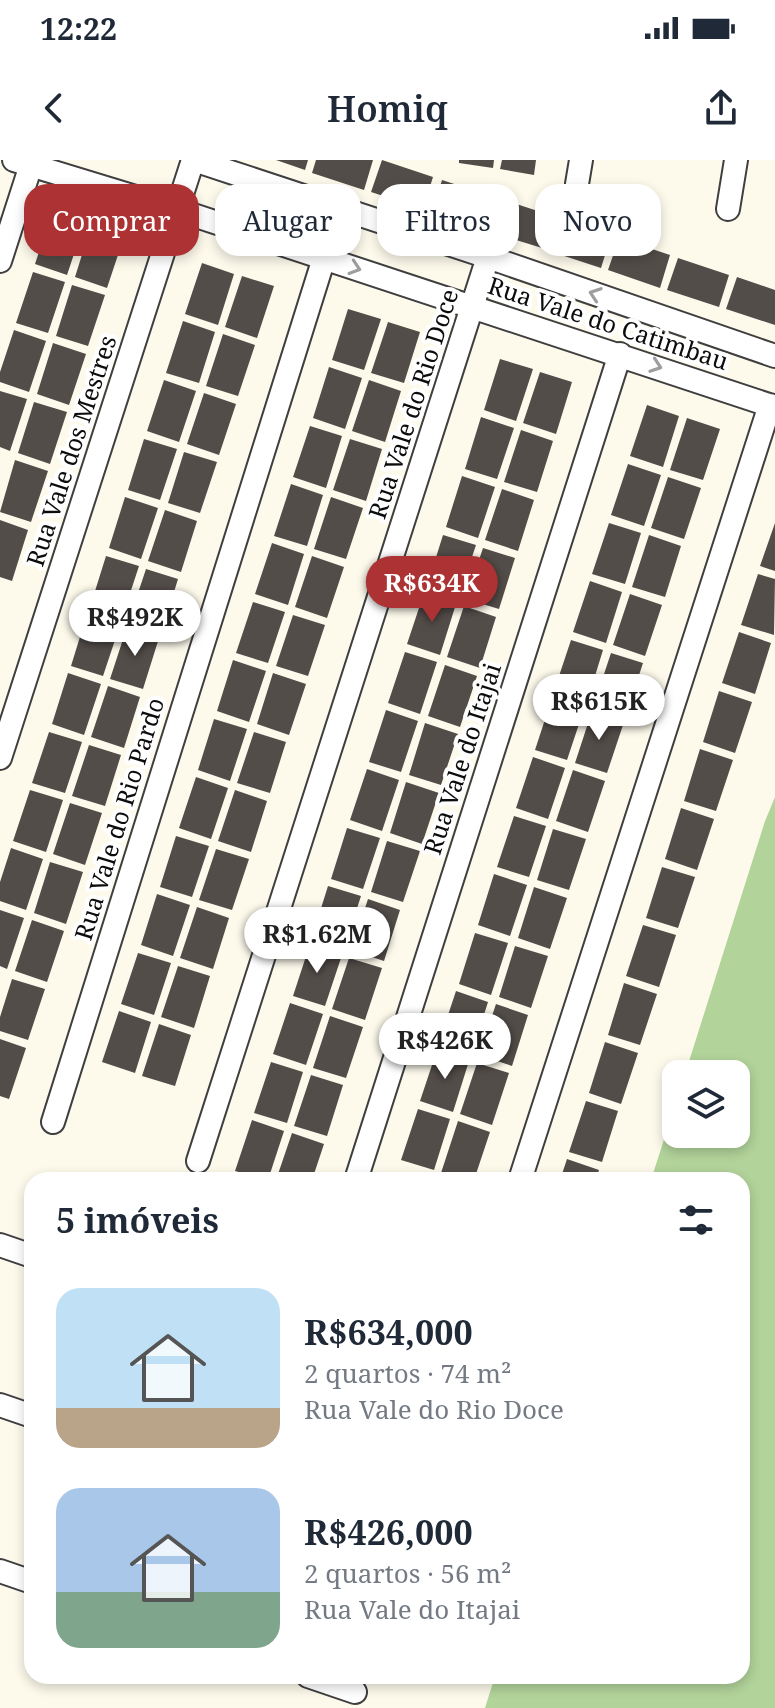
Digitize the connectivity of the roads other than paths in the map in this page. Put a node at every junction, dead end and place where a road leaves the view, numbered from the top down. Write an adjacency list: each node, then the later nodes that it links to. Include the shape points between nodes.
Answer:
1 (194, 160): 6 (street, Rua Vale dos Mestres); 11 (street, Rua Vale do Catimbau)
2 (581, 160): 7 (street)
3 (736, 160): 8 (street)
4 (22, 163): 5 (street, Rua Vale do Catimbau); 13 (street)
5 (92, 184)
6 (186, 184)
7 (577, 184)
8 (728, 209)
9 (199, 217): 12 (street, Rua Vale do Catimbau)
10 (163, 256): 18 (street, Rua Vale dos Mestres)
11 (488, 257): 14 (street, Rua Vale do Rio Doce); 16 (street, Rua Vale do Catimbau, one-way to 11)
12 (324, 258): 14 (street, Rua Vale do Catimbau, one-way to 14); 19 (street, Rua Vale do Rio Pardo)
13 (0, 261)
14 (473, 307): 15 (street, Rua Vale do Catimbau); 20 (street, Rua Vale do Rio Doce)
15 (620, 354): 17 (street, Rua Vale do Catimbau, one-way to 17); 21 (street, Rua Vale do Itajai)
16 (775, 356)
17 (772, 406): 22 (street)
18 (0, 758)
19 (53, 1122)
20 (198, 1161)
21 (359, 1172)
22 (523, 1172)
23 (0, 1245): 24 (street)
24 (24, 1253)
25 (0, 1405): 26 (street)
26 (24, 1413)
27 (0, 1571): 28 (street)
28 (24, 1579)
29 (332, 1684): 30 (street)
30 (355, 1692)

